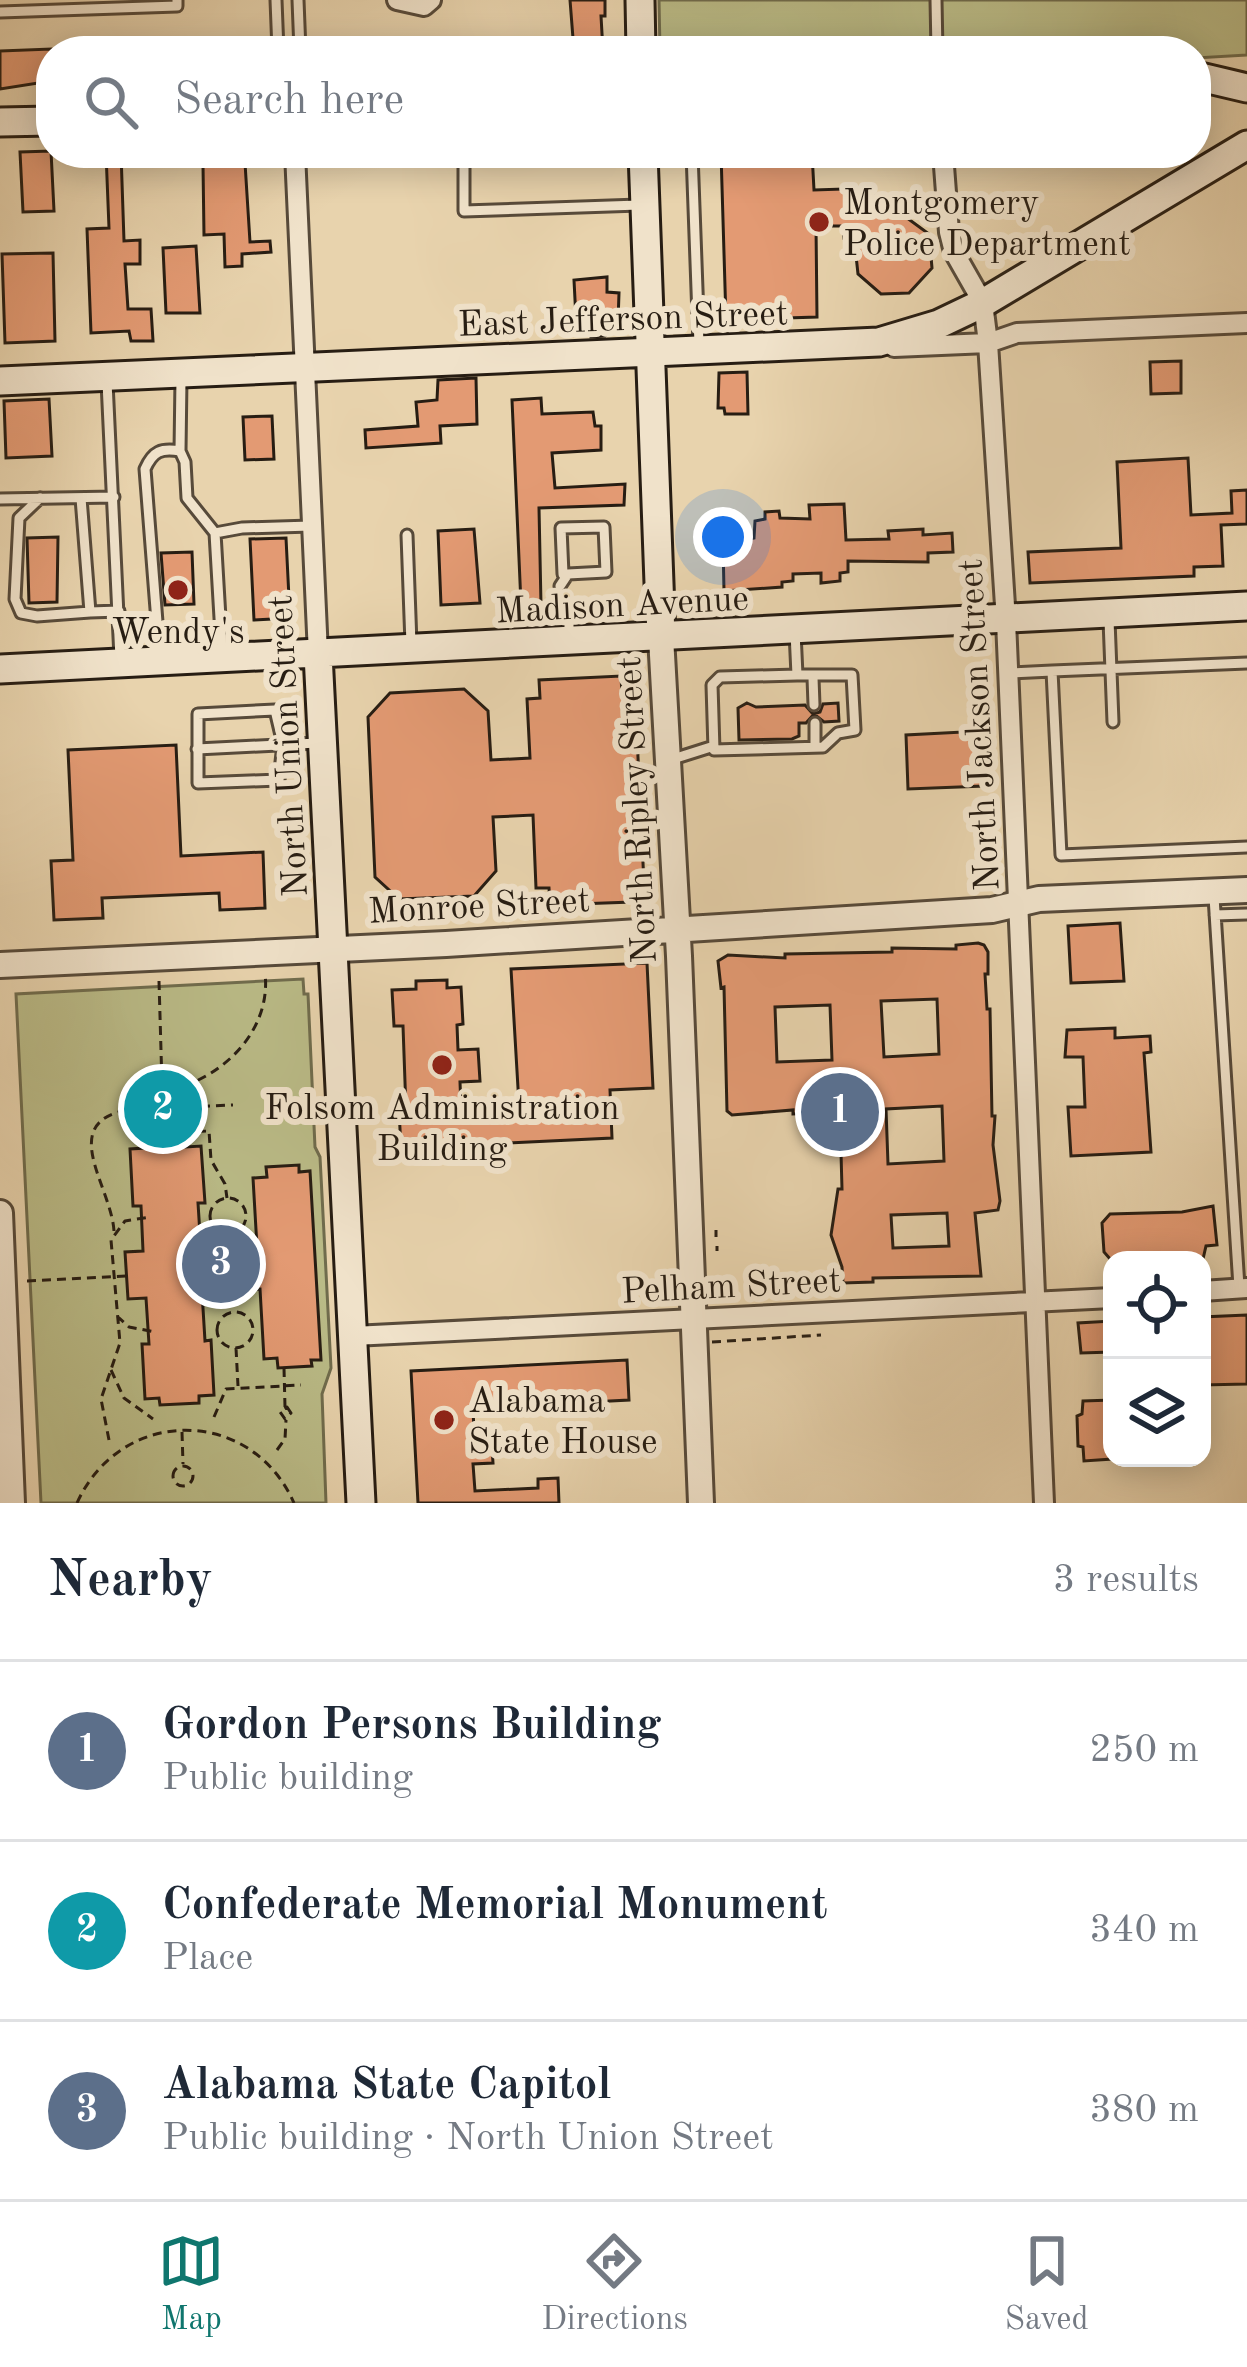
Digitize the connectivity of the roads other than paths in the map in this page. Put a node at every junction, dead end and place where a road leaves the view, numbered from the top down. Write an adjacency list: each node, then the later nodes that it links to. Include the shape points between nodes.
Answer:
1 (177, 0): 8 (lane)
2 (276, 0): 10 (lane)
3 (298, 0): 11 (lane)
4 (397, 0): 5 (street)
5 (430, 0)
6 (640, 0): 12 (main road)
7 (936, 0): 13 (lane)
8 (63, 5): 9 (lane)
9 (0, 12)
10 (277, 36)
11 (299, 36)
12 (641, 36)
13 (937, 36)
14 (1247, 69): 15 (main road)
15 (1211, 74)
16 (1211, 80): 17 (main road)
17 (1247, 88)
18 (36, 121): 19 (main road)
19 (0, 122)
20 (1244, 143): 21 (main road)
21 (1211, 163)
22 (296, 168): 35 (street, North Union Street)
23 (464, 168): 28 (lane, via 464,211)
24 (643, 168): 28 (main road, North Ripley Street)
25 (693, 168): 34 (lane)
26 (945, 168): 29 (street, North Jackson Street, via 954,252)
27 (1203, 168): 29 (main road)
28 (644, 205): 33 (main road, North Ripley Street)
29 (983, 303): 31 (street, North Jackson Street); 32 (main road, via 908,336)
30 (1247, 323): 31 (street, East Jefferson Street, via 1017,333)
31 (988, 343): 32 (street, East Jefferson Street); 54 (street, North Jackson Street)
32 (829, 345): 34 (main road, East Jefferson Street)
33 (648, 350): 34 (main road, East Jefferson Street); 35 (main road, East Jefferson Street); 57 (main road, North Ripley Street)
34 (699, 350)
35 (304, 368): 36 (main road, East Jefferson Street); 44 (street, North Union Street)
36 (181, 374): 37 (main road, East Jefferson Street); 39 (lane)
37 (107, 377): 38 (main road, East Jefferson Street); 40 (lane)
38 (0, 381)
39 (180, 451): 45 (lane, via 187,498); 61 (lane, via 164,448 145,469)
40 (114, 497): 42 (lane); 51 (lane)
41 (40, 498): 42 (lane); 43 (lane); 52 (lane, via 19,518 21,613)
42 (80, 498): 52 (lane)
43 (0, 499)
44 (312, 526): 45 (lane); 59 (street, North Union Street)
45 (215, 533): 60 (lane)
46 (406, 535): 58 (lane)
47 (568, 581): 47 (lane, via 606,572 604,527 561,528)
48 (561, 604): 55 (lane)
49 (575, 604): 55 (lane)
50 (1247, 607): 53 (main road, Madison Avenue)
51 (119, 611): 52 (lane); 63 (lane)
52 (90, 612)
53 (1109, 614): 54 (main road, Madison Avenue); 64 (lane)
54 (1006, 621): 56 (main road, Madison Avenue); 67 (street, North Jackson Street)
55 (569, 630): 57 (main road, Madison Avenue); 58 (main road, Madison Avenue)
56 (795, 631): 57 (main road, Madison Avenue); 68 (lane)
57 (661, 637): 78 (street, North Ripley Street)
58 (412, 649): 59 (main road, Madison Avenue)
59 (318, 654): 60 (main road, Madison Avenue); 73 (main road, North Union Street)
60 (222, 658): 61 (main road, Madison Avenue)
61 (160, 662): 63 (main road, Madison Avenue)
62 (1247, 662): 64 (lane)
63 (120, 664): 65 (main road, Madison Avenue)
64 (1111, 668): 66 (lane); 71 (lane)
65 (0, 669)
66 (1052, 671): 67 (lane); 79 (lane, via 1061,855)
67 (1009, 673): 82 (street, North Jackson Street)
68 (796, 675): 69 (lane); 75 (lane, via 720,677 712,685)
69 (813, 678): 70 (lane); 76 (lane, via 852,675 855,730)
70 (814, 705)
71 (1113, 722)
72 (815, 723): 76 (lane)
73 (322, 742): 74 (lane); 85 (main road, North Union Street)
74 (283, 744): 77 (lane); 77 (lane, via 275,710 198,714); 77 (lane, via 277,782 197,784)
75 (714, 746): 76 (lane); 78 (lane)
76 (815, 747)
77 (197, 749)
78 (668, 760): 84 (street, North Ripley Street)
79 (1247, 847)
80 (1247, 890): 81 (street, Monroe Street)
81 (1215, 903): 82 (street, Monroe Street, via 1039,899); 83 (lane); 88 (lane)
82 (1018, 906): 84 (street, Monroe Street); 93 (street, North Jackson Street)
83 (1247, 914)
84 (677, 930): 85 (street, Monroe Street); 94 (street, North Ripley Street)
85 (334, 947): 86 (street, Monroe Street); 95 (main road, North Union Street)
86 (0, 965)
87 (0, 1213): 89 (street)
88 (1242, 1245): 90 (lane)
89 (7, 1283): 96 (street)
90 (1243, 1288): 91 (street)
91 (1211, 1291)
92 (1103, 1299): 93 (street, Pelham Street)
93 (1035, 1304): 94 (street, Pelham Street); 99 (street, North Jackson Street)
94 (695, 1319): 95 (street, Pelham Street); 98 (street, North Ripley Street)
95 (352, 1336): 97 (main road, North Union Street)
96 (12, 1503)
97 (361, 1503)
98 (700, 1503)
99 (1044, 1503)

